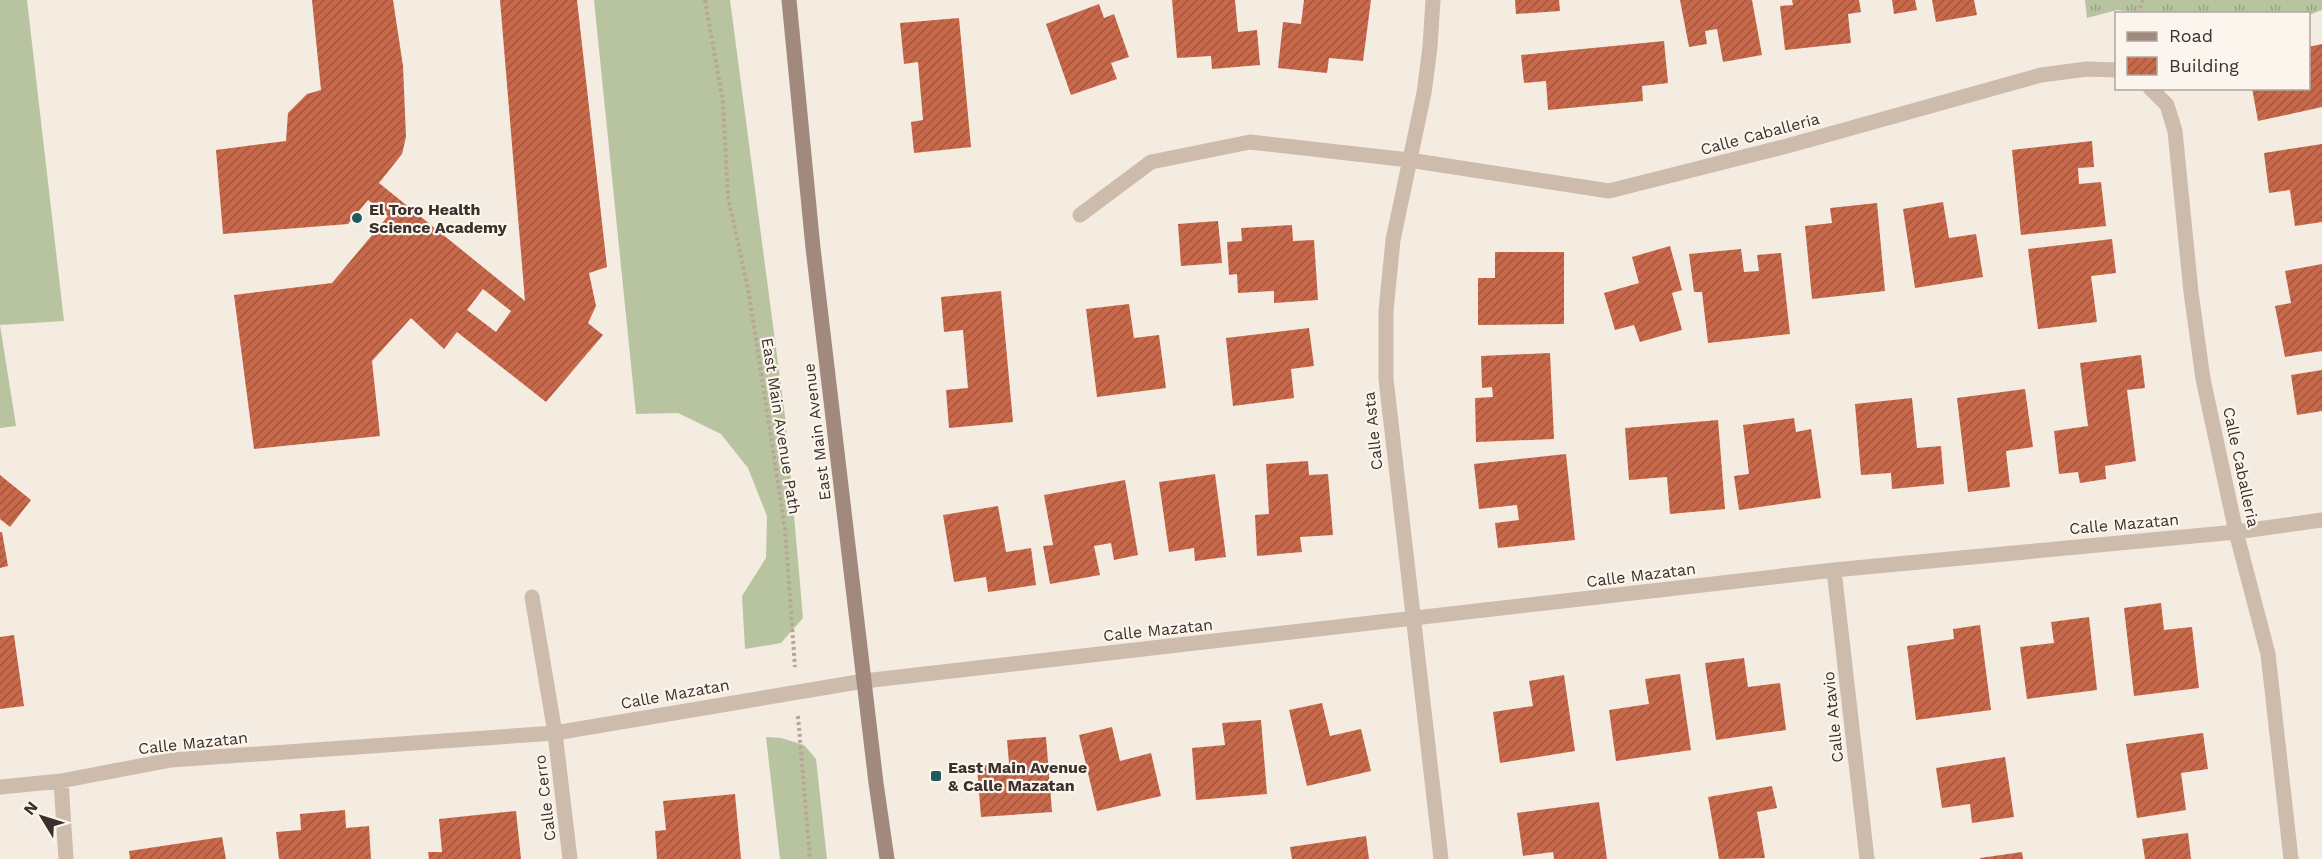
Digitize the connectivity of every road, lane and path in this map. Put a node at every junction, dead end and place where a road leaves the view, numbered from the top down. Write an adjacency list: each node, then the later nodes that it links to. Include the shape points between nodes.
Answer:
1 (705, 0): 16 (path, East Main Avenue Path, via 723,102 728,197 749,294 785,529)
2 (789, 0): 15 (main road, East Main Avenue, via 813,248)
3 (1433, 0): 8 (street, Calle Asta, via 1424,93)
4 (2143, 0): 5 (path)
5 (2140, 8)
6 (2115, 70): 8 (street, Calle Caballeria, via 2041,75 1609,191)
7 (2152, 90): 11 (street, Calle Caballeria, via 2167,105 2175,131 2203,379)
8 (1409, 160): 9 (street, Calle Caballeria, via 1250,142 1151,162); 14 (street, Calle Asta, via 1393,240 1386,311 1386,379)
9 (1080, 215)
10 (2322, 520): 11 (street, Calle Mazatan)
11 (2236, 532): 12 (street, Calle Mazatan); 26 (street, Calle Caballeria, via 2268,654)
12 (1834, 570): 14 (street, Calle Mazatan); 25 (street, Calle Atavio)
13 (532, 597): 17 (street, Calle Cerro)
14 (1413, 620): 15 (street, Calle Mazatan); 24 (street, Calle Asta)
15 (864, 681): 16 (street, Calle Mazatan); 23 (main road, East Main Avenue)
16 (797, 692): 17 (street, Calle Mazatan); 22 (path, East Main Avenue Path)
17 (555, 733): 18 (street, Calle Mazatan, via 179,759); 21 (street, Calle Cerro)
18 (61, 781): 19 (street, Calle Mazatan); 20 (street)
19 (0, 787)
20 (66, 859)
21 (570, 859)
22 (810, 859)
23 (887, 859)
24 (1441, 859)
25 (1867, 859)
26 (2291, 859)

